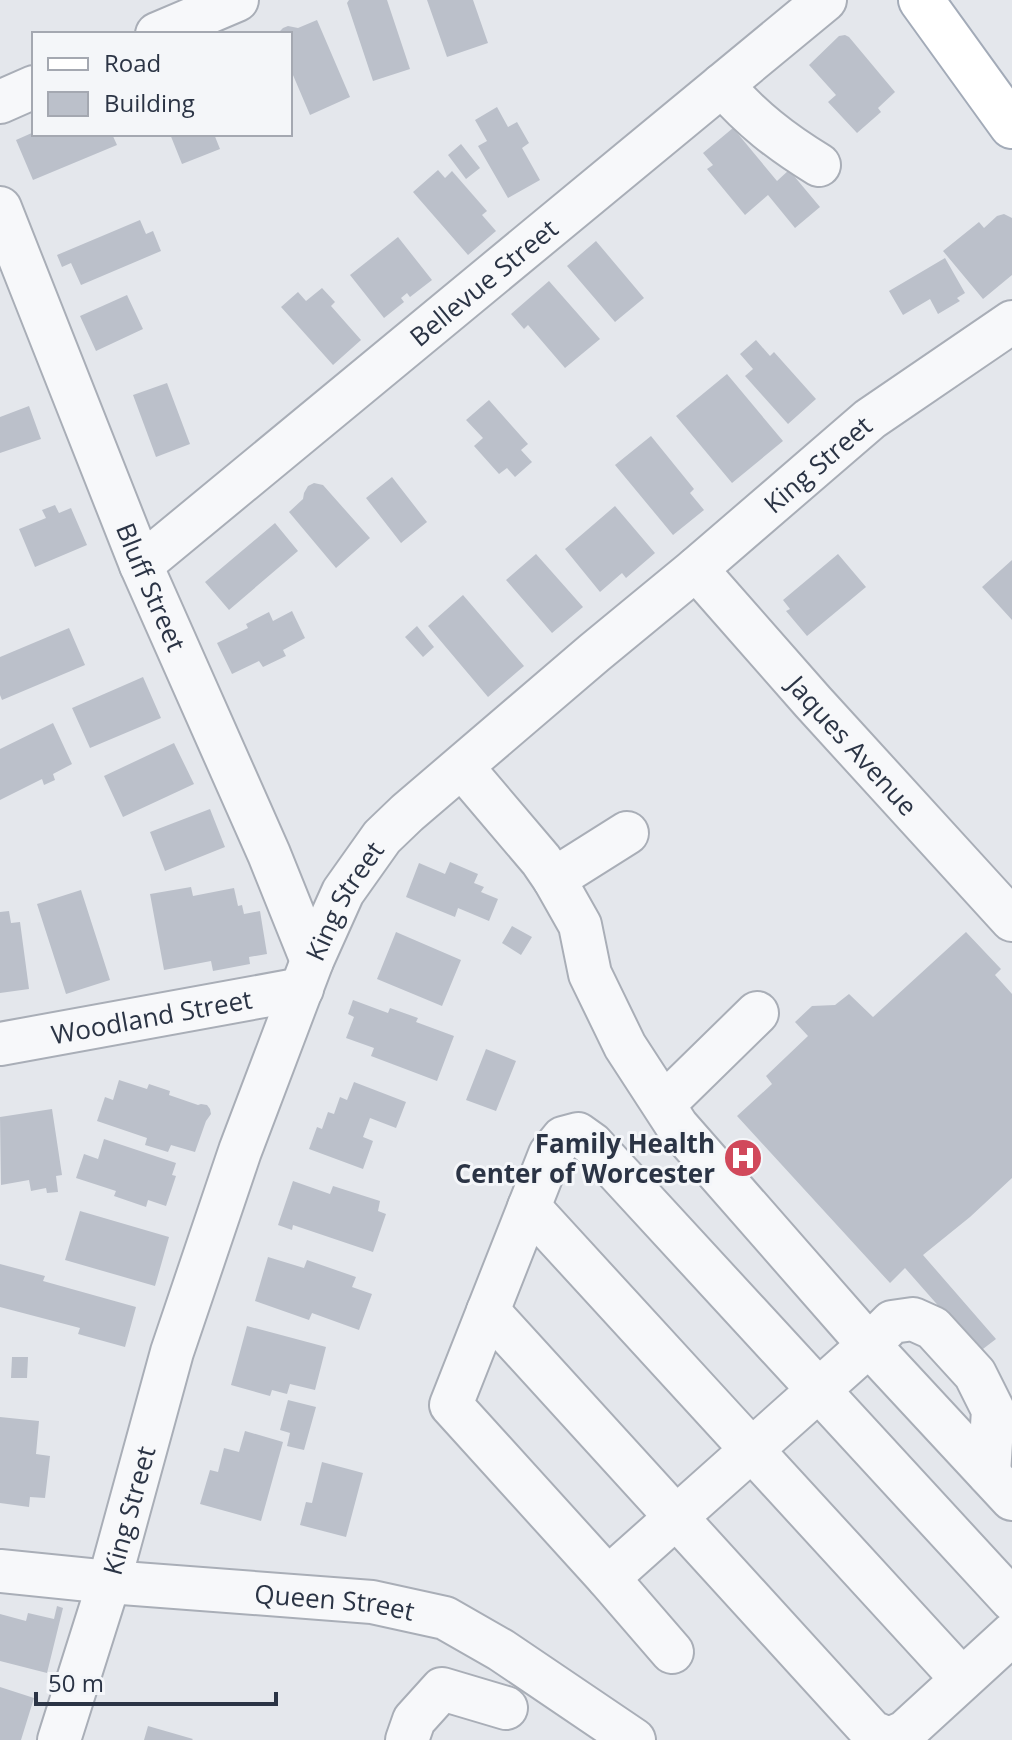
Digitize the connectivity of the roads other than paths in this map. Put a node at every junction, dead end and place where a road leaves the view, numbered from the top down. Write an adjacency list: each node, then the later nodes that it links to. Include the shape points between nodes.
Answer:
1 (237, 0): 4 (street)
2 (825, 0): 5 (street, Bellevue Street)
3 (921, 0): 8 (main road)
4 (162, 32)
5 (722, 85): 9 (street, via 749,114); 12 (street, Bellevue Street)
6 (32, 88): 7 (street)
7 (0, 102)
8 (1012, 126)
9 (819, 165)
10 (0, 208): 12 (street, Bluff Street)
11 (1012, 322): 13 (street, King Street, via 870,419)
12 (141, 565): 18 (street, Bluff Street, via 269,854)
13 (696, 569): 14 (street, King Street); 17 (street, Jaques Avenue)
14 (462, 767): 16 (street); 18 (street, King Street, via 382,837 343,892)
15 (627, 833): 16 (street)
16 (554, 879): 21 (street, via 580,925 590,974 625,1046)
17 (1012, 920)
18 (307, 975): 20 (street, Woodland Street); 31 (street, King Street, via 172,1352)
19 (757, 1013): 21 (street)
20 (0, 1044)
21 (664, 1104): 24 (street, via 677,1126)
22 (529, 1207): 23 (street); 25 (street, via 550,1154 563,1138 578,1134); 26 (street)
23 (488, 1311): 28 (street); 30 (street, via 451,1405)
24 (869, 1345): 25 (street); 27 (street); 27 (street, via 892,1322 913,1319 933,1328 975,1374 993,1410)
25 (819, 1389): 26 (street); 32 (street)
26 (752, 1449): 28 (street); 36 (street)
27 (1000, 1487)
28 (677, 1516): 30 (street); 36 (street, via 872,1732 889,1739 905,1732)
29 (0, 1571): 31 (street, Queen Street)
30 (608, 1578): 34 (street)
31 (109, 1582): 35 (street, Queen Street, via 372,1602 445,1618); 38 (street, King Street)
32 (1012, 1600)
33 (1012, 1634): 36 (street)
34 (672, 1652)
35 (520, 1663): 37 (street); 40 (street, Queen Street)
36 (962, 1679)
37 (502, 1724): 39 (street, via 442,1689 414,1720)
38 (59, 1740)
39 (407, 1740)
40 (634, 1740)

